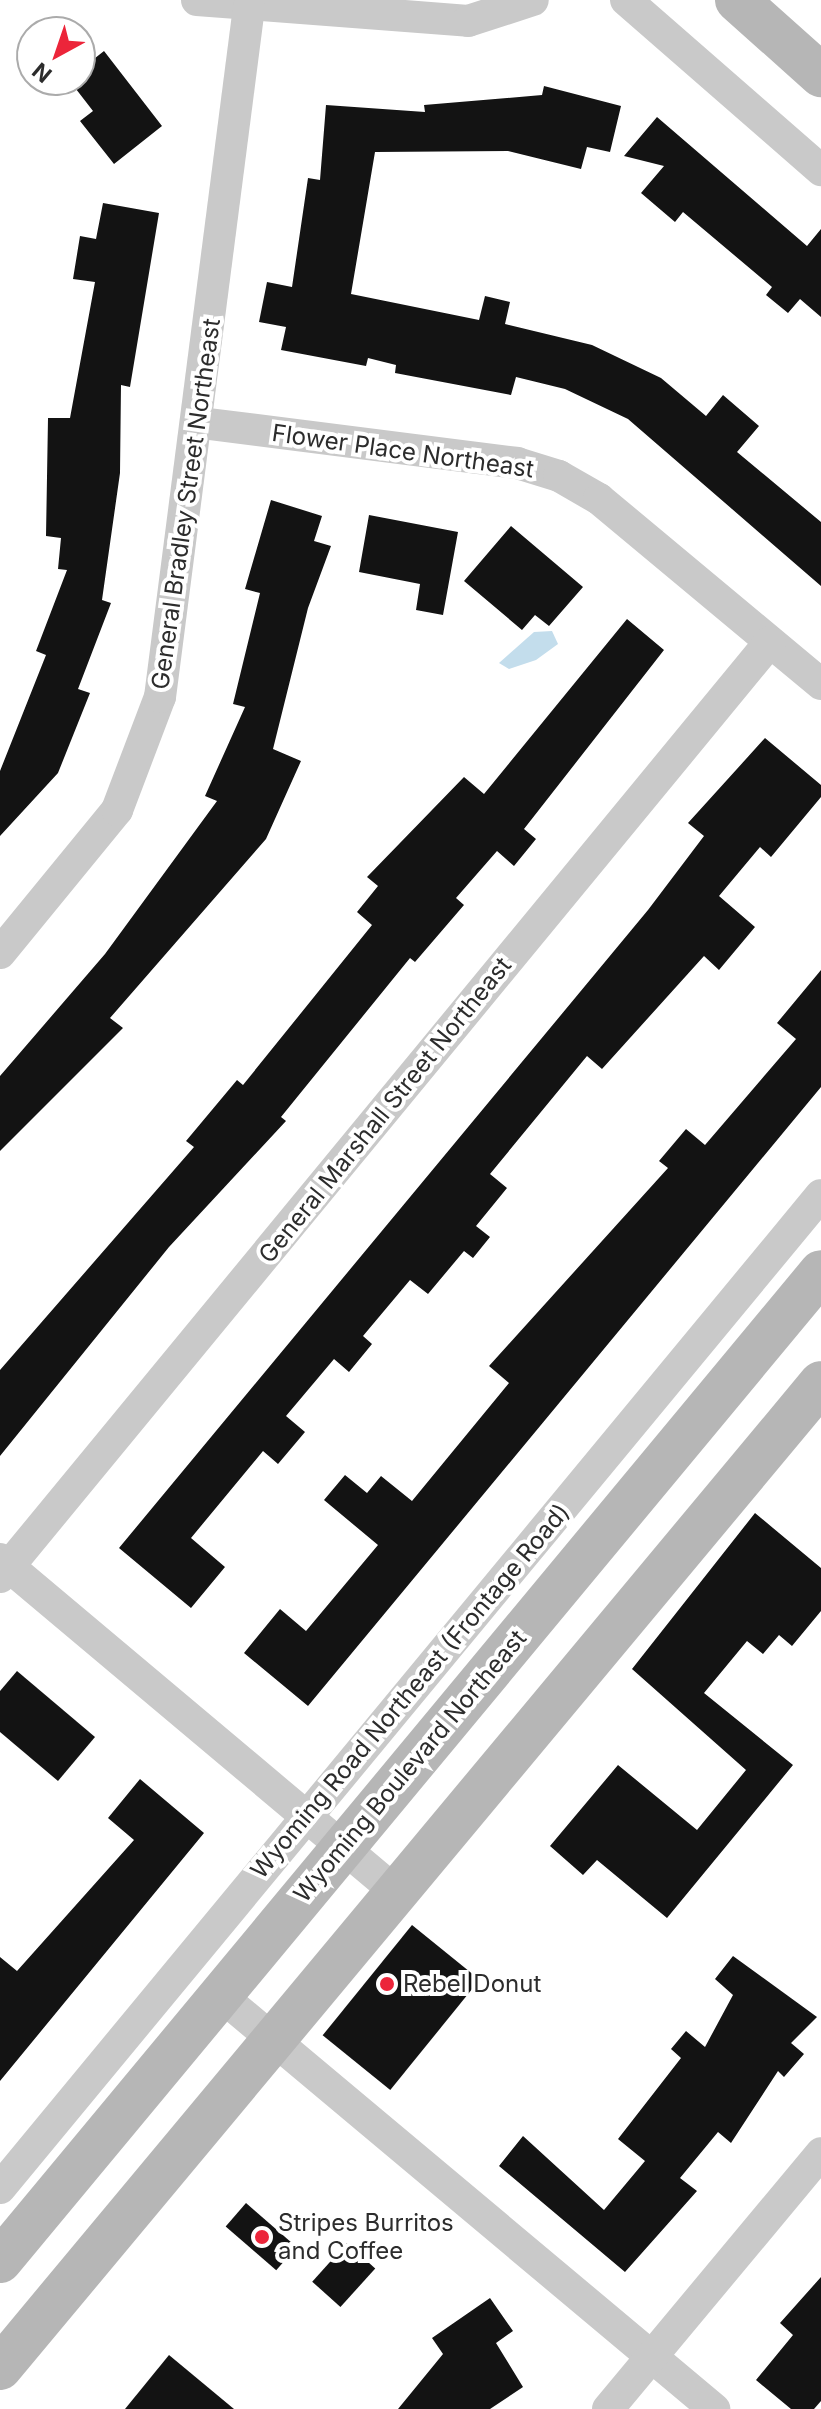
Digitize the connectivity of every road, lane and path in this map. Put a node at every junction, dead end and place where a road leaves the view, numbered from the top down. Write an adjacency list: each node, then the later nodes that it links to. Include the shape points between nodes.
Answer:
1 (197, 0): 5 (street)
2 (533, 0): 5 (street, via 468,21)
3 (626, 0): 7 (street)
4 (737, 0): 6 (main road)
5 (249, 7): 8 (street, General Bradley Street Northeast)
6 (821, 75)
7 (821, 170)
8 (201, 423): 9 (street, Flower Place Northeast, via 517,463 559,476 599,499); 11 (street, General Bradley Street Northeast, via 160,697 143,755 117,810)
9 (770, 642): 10 (street, Flower Place Northeast); 15 (street, General Marshall Street Northeast)
10 (821, 684)
11 (0, 953)
12 (821, 1195): 16 (street, Wyoming Road Northeast (Frontage Road))
13 (820, 1275): 17 (main road, Wyoming Boulevard Northeast)
14 (821, 1383): 18 (main road)
15 (3, 1568): 16 (street)
16 (305, 1815): 17 (street); 22 (street, Wyoming Road Northeast (Frontage Road))
17 (343, 1847): 18 (street); 19 (main road, Wyoming Boulevard Northeast)
18 (395, 1891): 20 (main road)
19 (220, 1995): 20 (street); 23 (main road, Wyoming Boulevard Northeast)
20 (274, 2040): 24 (street); 25 (main road)
21 (821, 2153): 24 (street)
22 (0, 2188)
23 (0, 2261)
24 (651, 2357): 26 (street); 27 (street)
25 (0, 2368)
26 (608, 2409)
27 (714, 2409)

